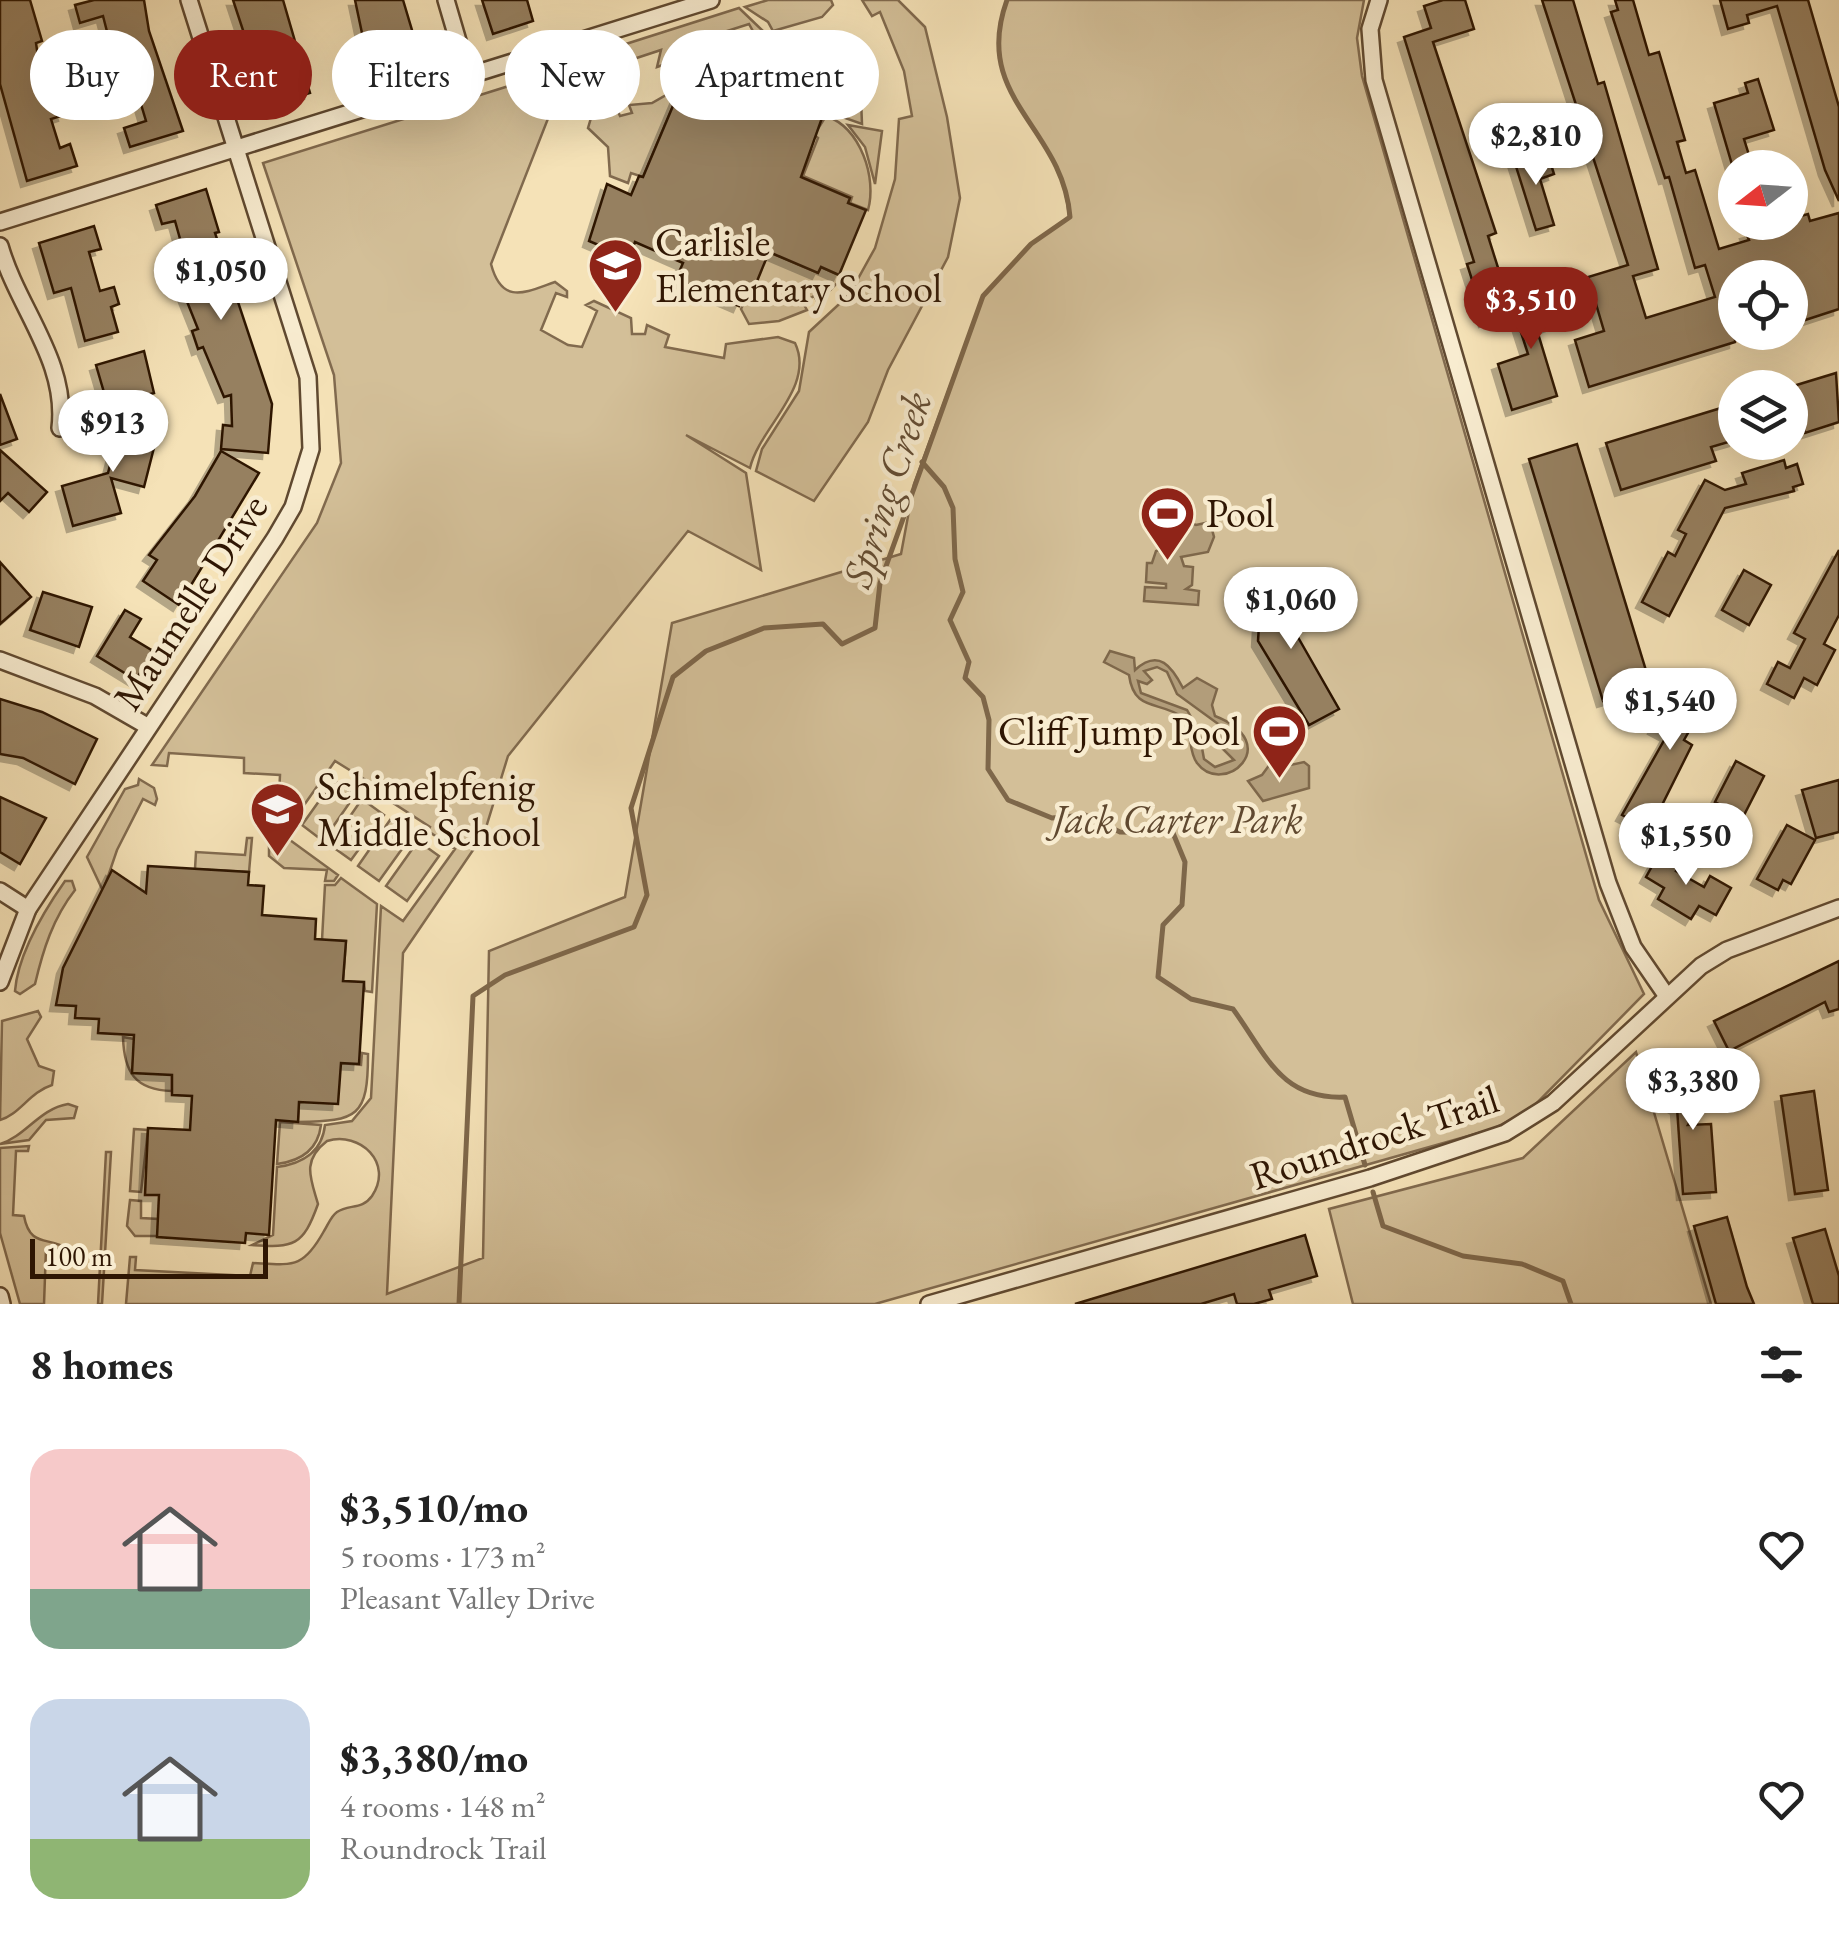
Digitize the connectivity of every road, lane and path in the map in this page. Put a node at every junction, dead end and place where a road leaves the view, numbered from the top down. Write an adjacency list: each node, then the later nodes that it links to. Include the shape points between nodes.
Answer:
1 (190, 0): 9 (street, Maumelle Drive)
2 (446, 0): 6 (street)
3 (711, 0): 5 (street)
4 (1379, 0): 19 (street, via 1369,41 1374,80 1608,883 1633,948)
5 (687, 4): 7 (street)
6 (455, 30)
7 (485, 69)
8 (332, 118): 9 (street)
9 (235, 148): 10 (street); 14 (street, Maumelle Drive, via 308,377 311,449 293,507 275,538)
10 (0, 222)
11 (0, 246): 12 (street, via 57,374)
12 (60, 428)
13 (0, 660): 14 (street, via 95,696)
14 (146, 726): 17 (street, Maumelle Drive)
15 (0, 891): 17 (street)
16 (1839, 908): 19 (street, Roundrock Trail, via 1727,950)
17 (28, 909): 18 (street, Maumelle Drive)
18 (0, 982)
19 (1666, 995): 21 (street, Roundrock Trail, via 1553,1103 1486,1141)
20 (0, 1296): 22 (street)
21 (956, 1300): 23 (street, Roundrock Trail)
22 (2, 1304)
23 (929, 1304)

